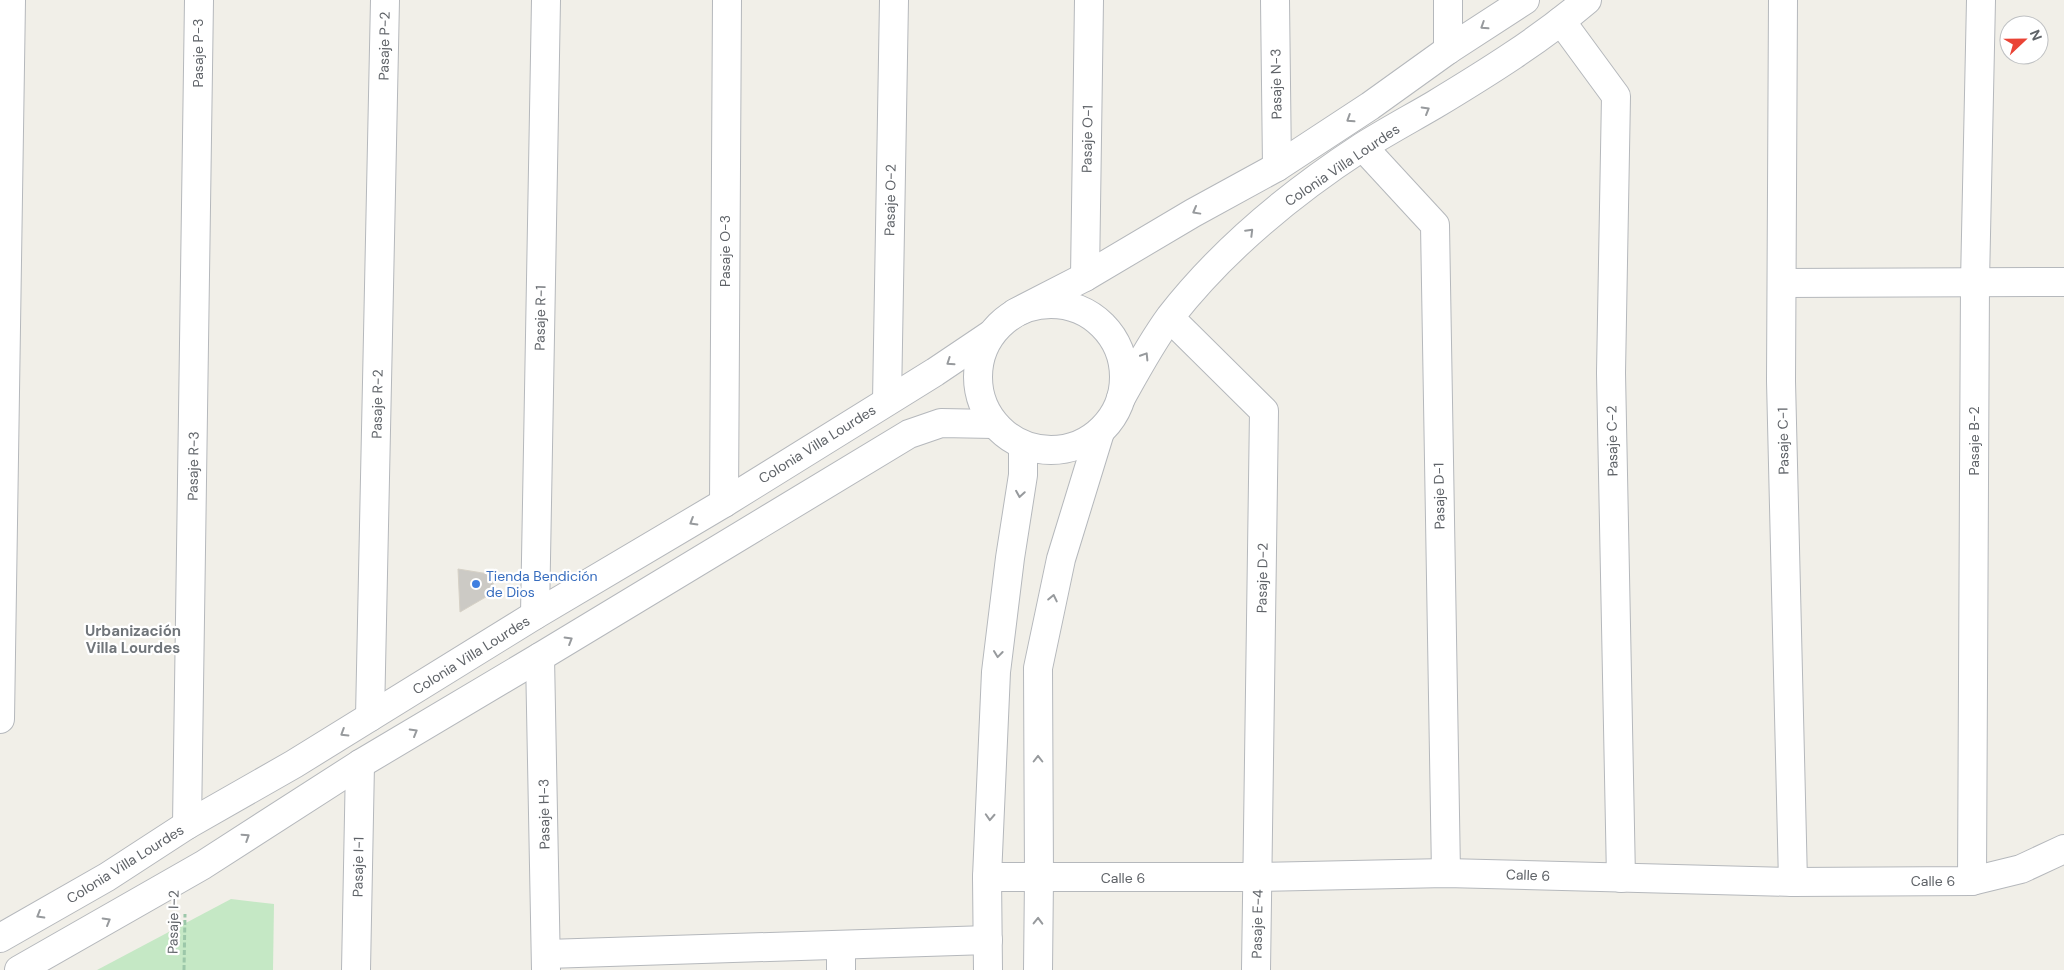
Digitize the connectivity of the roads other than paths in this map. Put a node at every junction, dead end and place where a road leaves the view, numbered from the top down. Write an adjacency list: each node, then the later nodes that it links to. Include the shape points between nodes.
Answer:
1 (11, 0): 36 (street)
2 (199, 0): 17 (street, Pasaje P-3)
3 (385, 0): 16 (street, Pasaje P-2)
4 (727, 0): 32 (street, Pasaje O-3)
5 (894, 0): 28 (street, Pasaje O-2)
6 (1089, 0): 20 (street, Pasaje O-1)
7 (1275, 0): 19 (street, Pasaje N-3)
8 (1448, 0): 15 (street)
9 (1525, 0): 15 (street, one-way to 15)
10 (1587, 0): 14 (street, Colonia Villa Lourdes)
11 (1783, 0): 23 (street, Pasaje C-1)
12 (1981, 0): 21 (street, Pasaje B-2)
13 (546, 10): 33 (street, Pasaje R-1)
14 (1562, 22): 18 (street, Colonia Villa Lourdes, one-way to 14, via 1493,69); 44 (street, Pasaje C-2, via 1616,96 1611,373)
15 (1448, 50): 19 (street, one-way to 19)
16 (384, 92): 35 (street, Pasaje R-2)
17 (198, 106): 38 (street, Pasaje R-3)
18 (1363, 147): 25 (street, Colonia Villa Lourdes, one-way to 18, via 1257,225 1304,187); 40 (street, Pasaje D-1, via 1434,225)
19 (1277, 167): 20 (street, one-way to 20)
20 (1085, 277): 24 (street)
21 (1975, 282): 22 (street); 23 (street); 45 (street, Pasaje B-2)
22 (2064, 282)
23 (1782, 283): 46 (street, Pasaje C-1, via 1781,381)
24 (1015, 313): 26 (street); 27 (street, via 1039,305 1064,305 1088,314 1107,330 1120,353 1124,378)
25 (1170, 318): 27 (street, Colonia Villa Lourdes, one-way to 25); 42 (street, Pasaje D-2, via 1264,411)
26 (990, 335): 28 (street, Colonia Villa Lourdes, one-way to 28); 29 (street, via 978,371 979,390)
27 (1121, 398): 30 (street, via 1113,417)
28 (887, 401): 32 (street, Colonia Villa Lourdes)
29 (994, 424): 31 (street); 34 (street, one-way to 29, via 909,434 941,423)
30 (1100, 432): 31 (street, via 1082,444 1063,450); 43 (street, one-way to 30, via 1038,668 1062,559)
31 (1023, 445): 41 (street, one-way to 41, via 1023,476 996,672)
32 (724, 503): 33 (street, Colonia Villa Lourdes, one-way to 33)
33 (535, 615): 35 (street, Colonia Villa Lourdes)
34 (540, 657): 37 (street, one-way to 34); 51 (street, Pasaje H-3)
35 (370, 717): 38 (street, Colonia Villa Lourdes, one-way to 38)
36 (0, 719)
37 (360, 764): 52 (street, one-way to 37, via 186,876); 53 (street, Pasaje I-1)
38 (187, 825): 47 (street, Colonia Villa Lourdes, one-way to 47, via 107,877)
39 (2064, 849): 45 (street, Calle 6, via 2021,869)
40 (1446, 873): 42 (street, Calle 6); 44 (street, Calle 6)
41 (987, 877): 43 (street, Calle 6); 48 (street)
42 (1258, 877): 43 (street, Calle 6); 56 (street, Pasaje E-4)
43 (1039, 878): 55 (street, one-way to 43)
44 (1621, 878): 46 (street, Calle 6)
45 (1972, 881): 46 (street, Calle 6)
46 (1793, 882)
47 (0, 938)
48 (988, 940): 49 (street); 54 (street)
49 (841, 957): 50 (street)
50 (714, 959): 51 (street)
51 (547, 962)
52 (19, 970)
53 (356, 970)
54 (988, 970)
55 (1038, 970)
56 (1256, 970)

